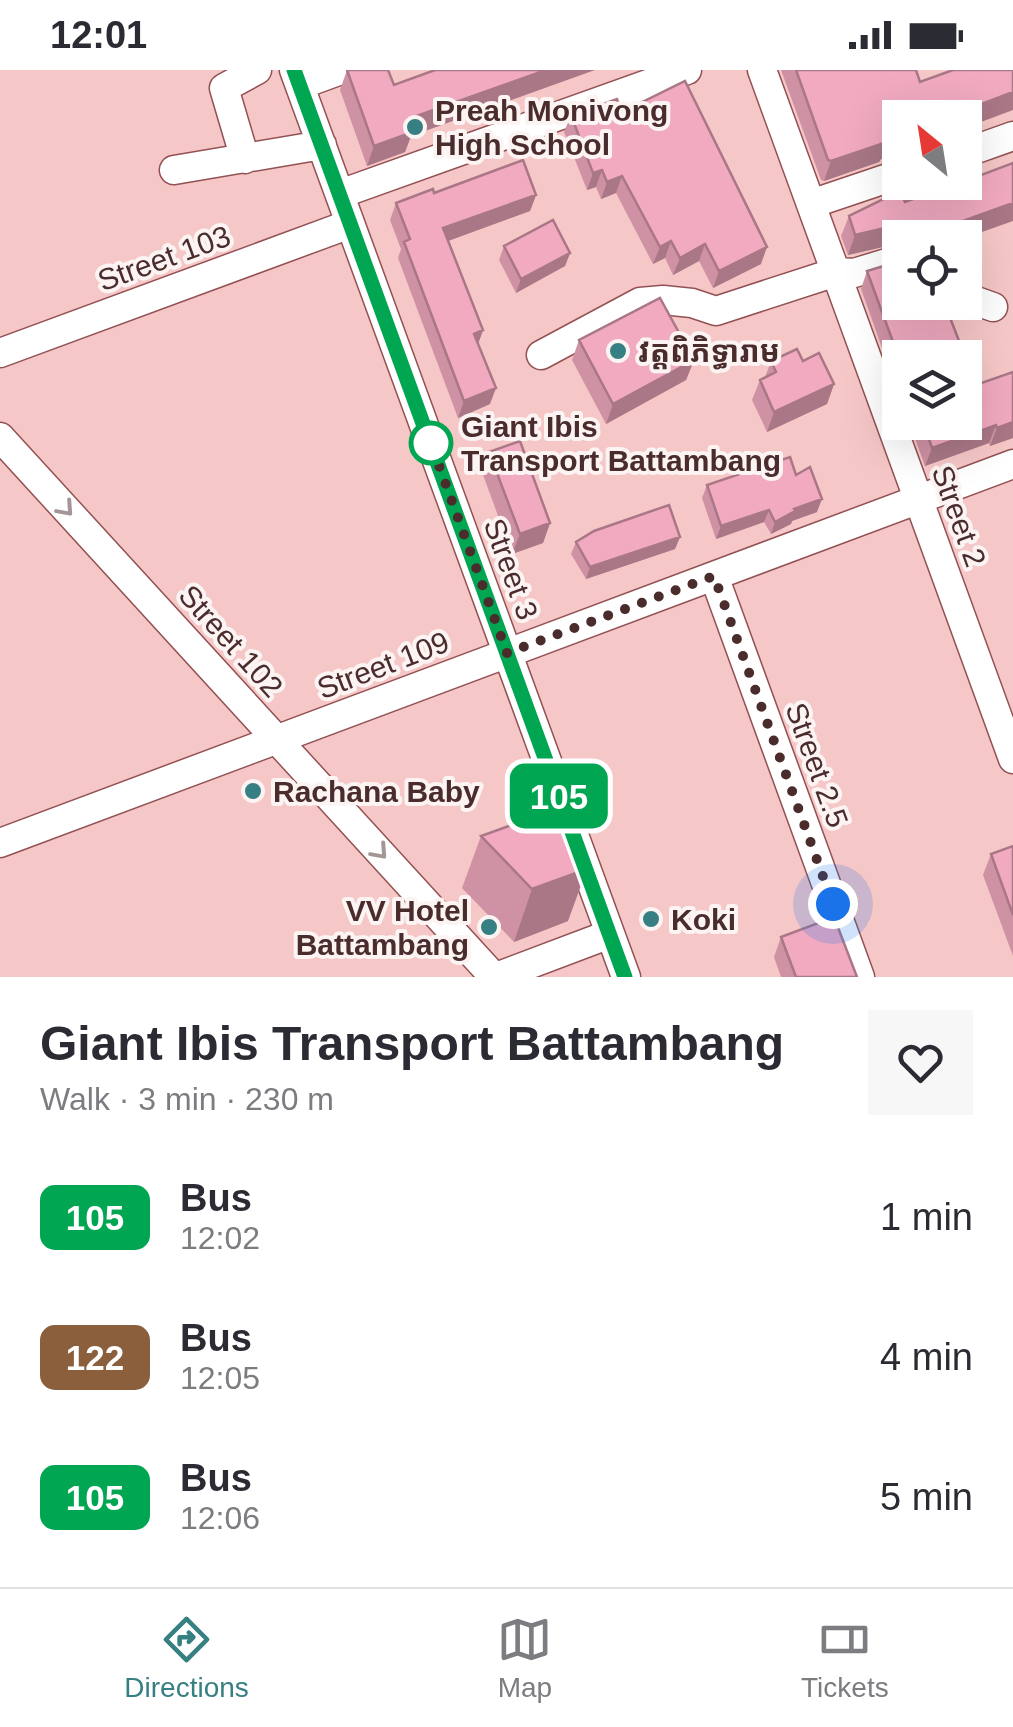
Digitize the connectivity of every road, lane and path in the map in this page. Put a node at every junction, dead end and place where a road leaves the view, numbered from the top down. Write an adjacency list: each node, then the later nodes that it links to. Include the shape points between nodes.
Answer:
1 (257, 70): 9 (street, via 224,88)
2 (341, 70): 5 (street)
3 (687, 70): 12 (street)
4 (762, 70): 13 (street, Street 2)
5 (297, 78): 7 (street, Street 3)
6 (1013, 136): 8 (street)
7 (322, 144): 9 (street); 12 (street, Street 3)
8 (982, 146)
9 (245, 159): 10 (street)
10 (174, 170)
11 (882, 180): 13 (street)
12 (340, 194): 14 (street, Street 3)
13 (811, 204): 16 (street, Street 2)
14 (350, 224): 19 (street, Street 103); 25 (street, Street 3)
15 (882, 265): 16 (street)
16 (836, 272): 20 (street, via 716,310 692,302 640,302); 23 (street, Street 2)
17 (982, 303): 18 (street)
18 (993, 306)
19 (0, 353)
20 (540, 355)
21 (0, 437): 26 (street, Street 102, one-way to 26)
22 (1013, 464): 23 (street, Street 109)
23 (918, 500): 24 (street, Street 109); 27 (street, Street 2)
24 (714, 576): 25 (street, Street 109); 32 (street, Street 2.5)
25 (507, 653): 26 (street, Street 109); 29 (street, Street 3)
26 (277, 740): 28 (street, Street 109); 30 (street, Street 102, one-way to 30)
27 (1013, 759)
28 (0, 843)
29 (610, 934): 30 (street); 31 (street, Street 3)
30 (495, 977)
31 (626, 977)
32 (860, 977)

